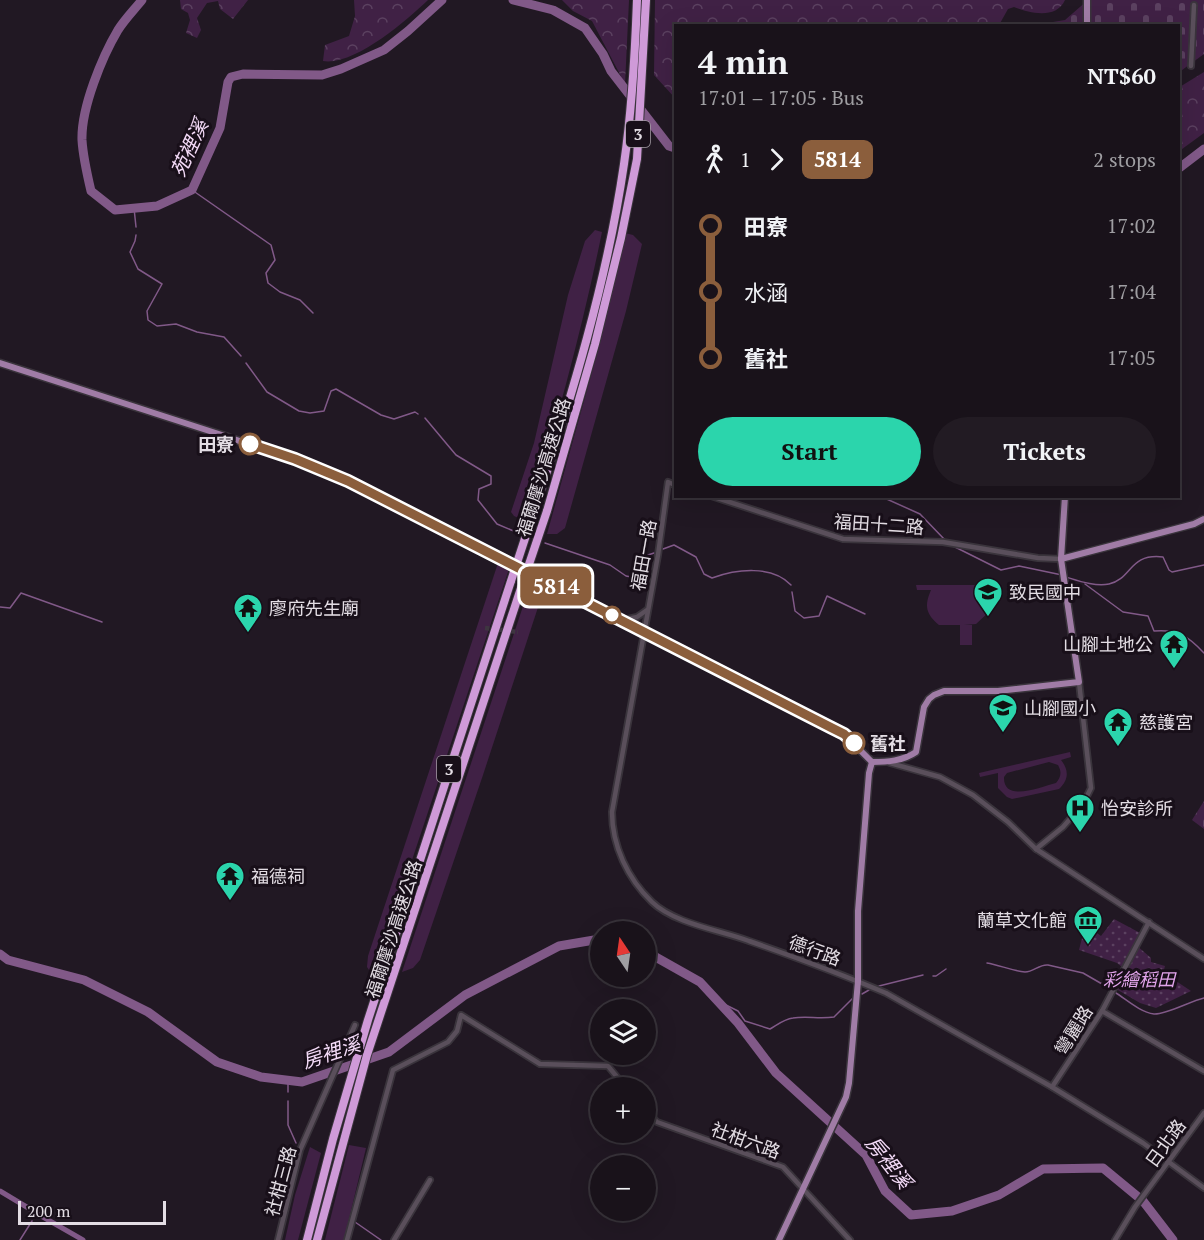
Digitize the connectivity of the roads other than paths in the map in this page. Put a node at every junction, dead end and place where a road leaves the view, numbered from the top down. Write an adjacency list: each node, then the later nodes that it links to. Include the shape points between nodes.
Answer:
1 (637, 0): 37 (highway, 福爾摩沙高速公路 / 3, bridge, via 628,130 611,237 586,340 535,508 387,957)
2 (646, 0): 38 (highway, 福爾摩沙高速公路 / 3, bridge, via 637,159 595,344 547,511 367,1055)
3 (1087, 0): 5 (main road)
4 (1194, 5): 6 (street)
5 (1087, 24)
6 (1191, 66)
7 (0, 363): 13 (main road, via 331,473)
8 (674, 484): 15 (street, 福田一路, via 668,482)
9 (717, 498): 12 (street, 福田十二路, via 843,539 951,542)
10 (1065, 498): 12 (main road)
11 (1204, 519): 12 (main road)
12 (1061, 559): 18 (main road)
13 (508, 562)
14 (531, 573): 16 (main road)
15 (647, 610): 16 (street); 17 (street, 福田一路)
16 (623, 620): 17 (main road)
17 (644, 632): 19 (main road, via 844,734); 24 (street, 德行路, via 612,812 614,838 632,879 653,903 680,919)
18 (1079, 682): 20 (main road, via 998,691 944,691 934,695 924,706 916,752); 21 (street, via 1091,788 1063,827)
19 (872, 762): 20 (main road); 24 (main road, via 858,911)
20 (887, 762): 21 (street, via 951,781 1008,822)
21 (1036, 849): 22 (street)
22 (1149, 922): 23 (street); 25 (street, 彎麗路)
23 (1204, 958)
24 (858, 981): 29 (street, 德行路); 35 (main road, via 846,1097)
25 (1102, 1011): 27 (street); 29 (street, 彎麗路)
26 (355, 1025): 36 (street, 社柑三路, via 298,1157)
27 (1204, 1071)
28 (617, 1077): 39 (street, via 608,1066 540,1064 461,1015 457,1031 448,1042 393,1070)
29 (1052, 1087): 32 (street, 德行路)
30 (1204, 1113): 32 (street, 日北路)
31 (656, 1121): 35 (street, 社柑六路, via 783,1167)
32 (1168, 1161): 34 (street, 德行路); 43 (street, 日北路)
33 (430, 1180): 40 (street)
34 (1204, 1188)
35 (803, 1189): 41 (main road); 42 (street, 社柑六路)
36 (278, 1240)
37 (307, 1240)
38 (317, 1240)
39 (347, 1240)
40 (394, 1240)
41 (779, 1240)
42 (850, 1240)
43 (1115, 1240)

